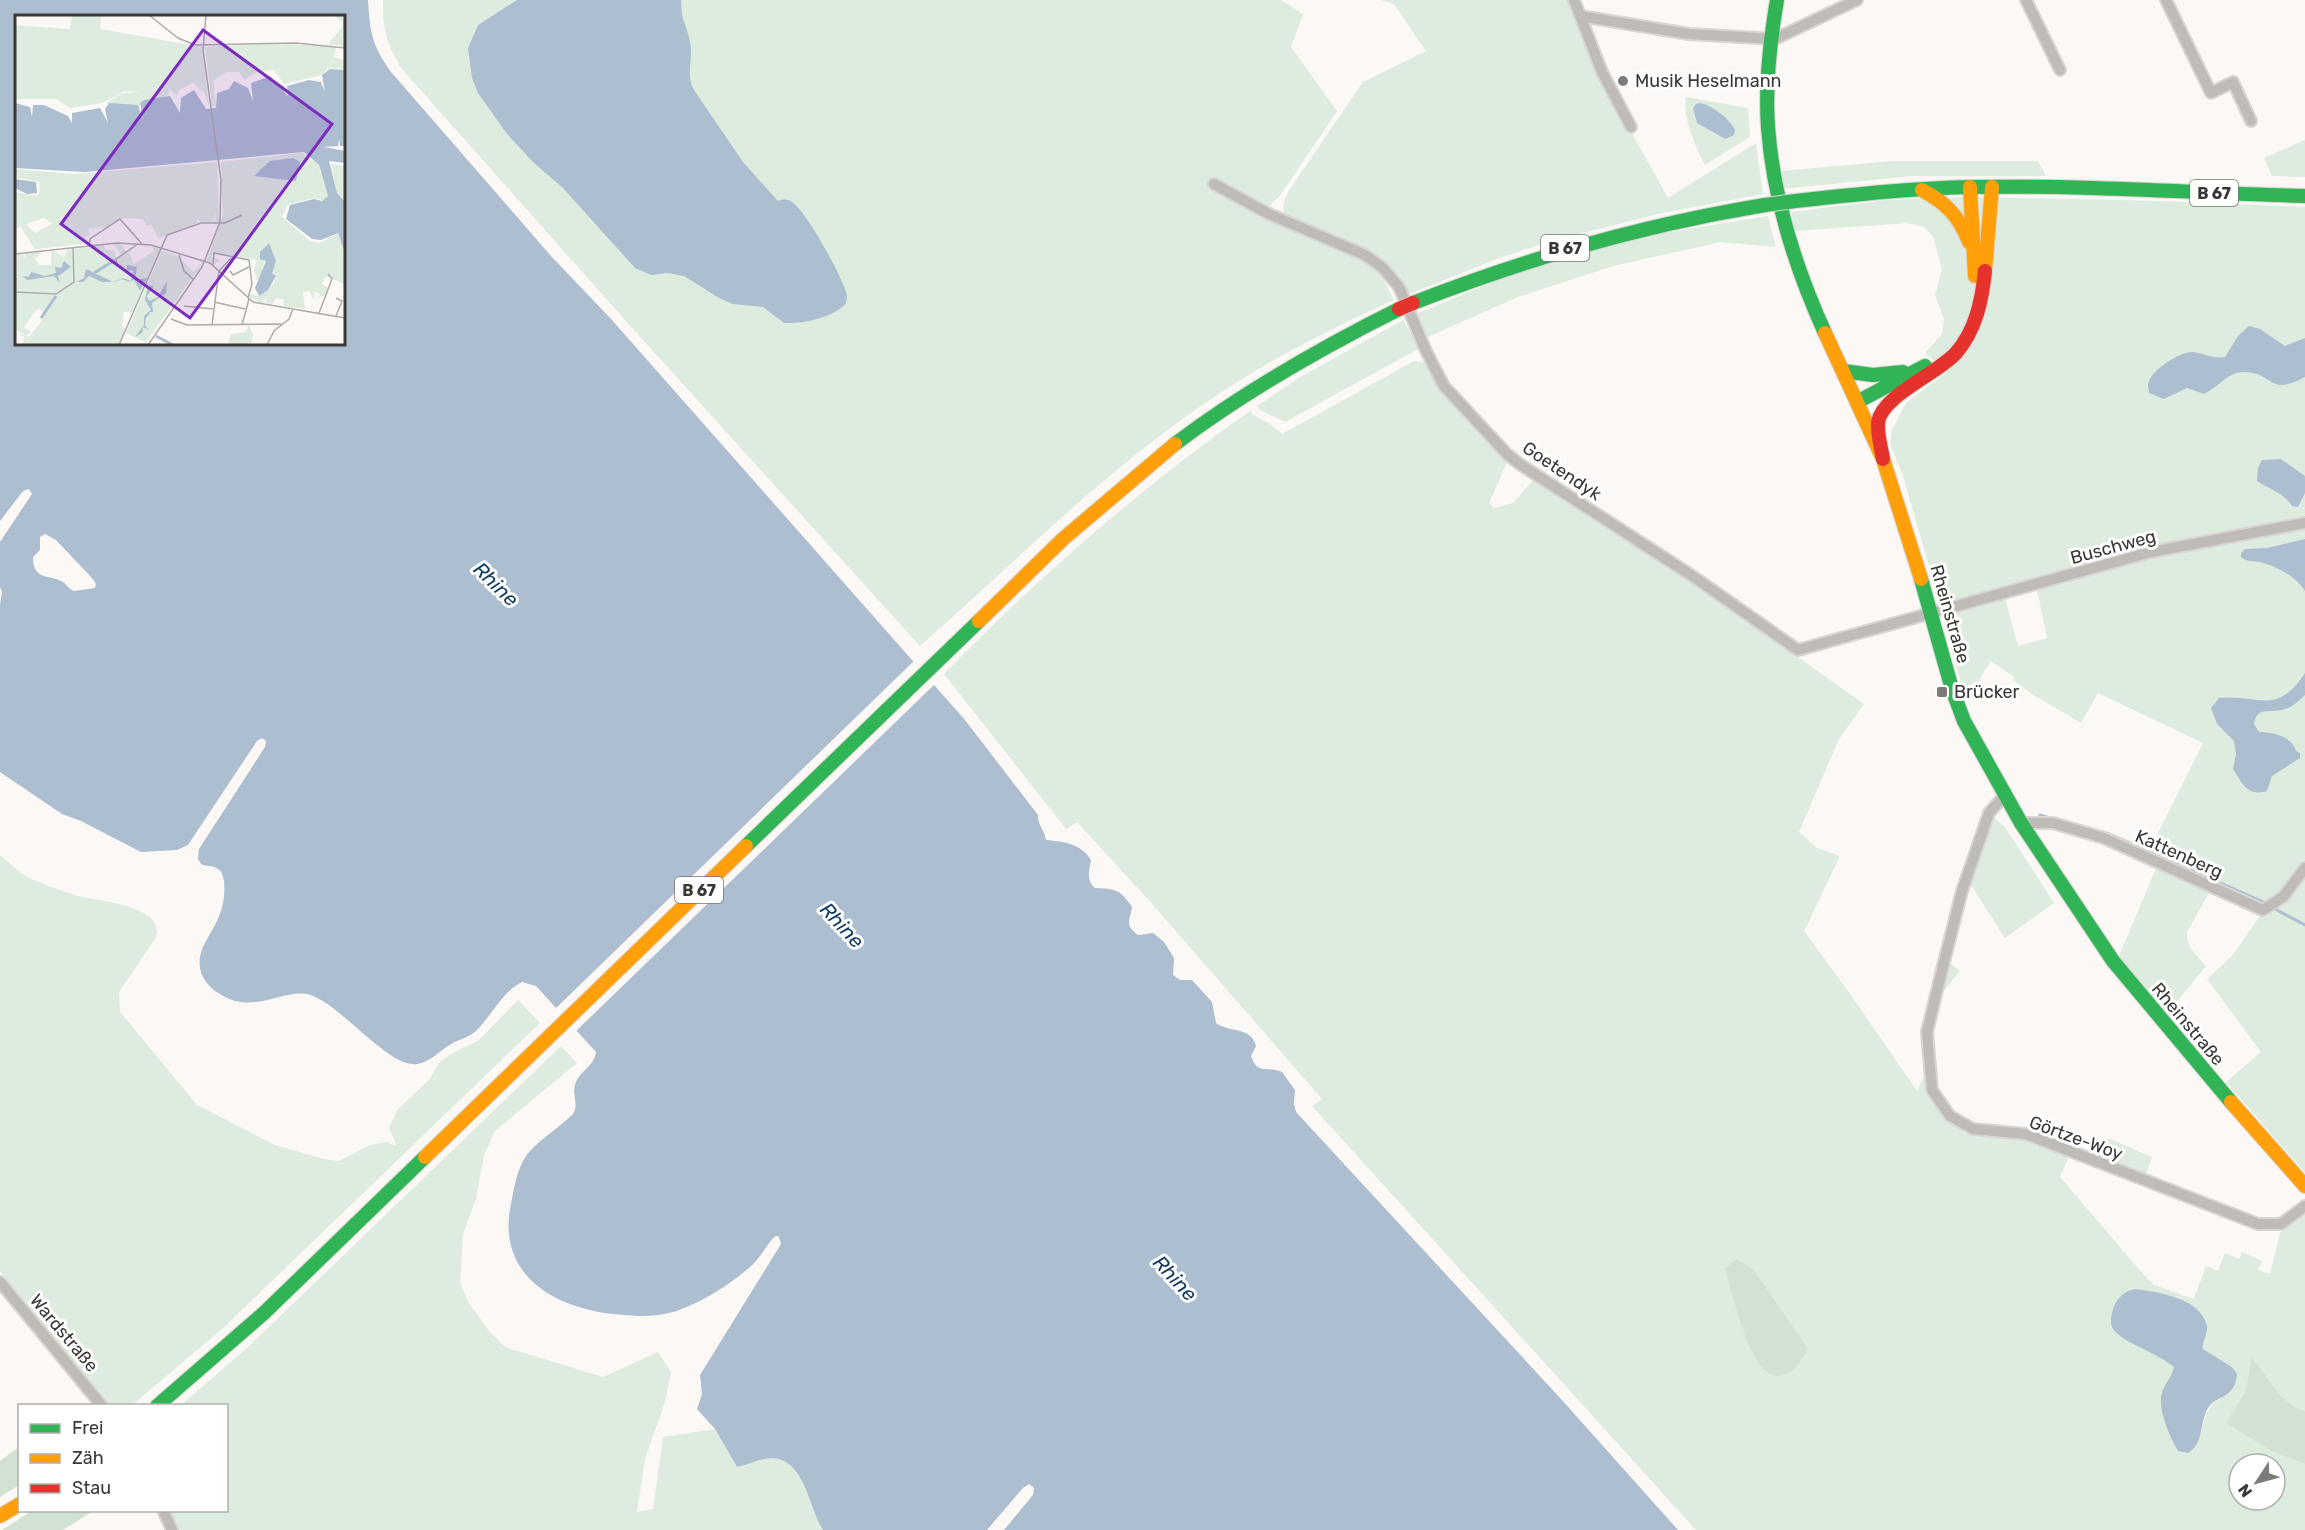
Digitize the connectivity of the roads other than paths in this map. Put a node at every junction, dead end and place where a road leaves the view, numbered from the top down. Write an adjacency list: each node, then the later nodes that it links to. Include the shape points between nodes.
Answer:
1 (1574, 0): 6 (street)
2 (1777, 0): 7 (main road, Rheinstraße)
3 (1857, 0): 7 (street)
4 (2026, 0): 8 (street)
5 (2166, 0): 9 (street, via 2211,93 2233,82)
6 (1580, 16): 7 (street, via 1689,34); 10 (street, via 1602,72)
7 (1770, 39): 18 (main road, Rheinstraße, via 1768,127 1781,211 1812,302)
8 (2060, 70)
9 (2251, 122)
10 (1631, 127)
11 (1214, 184): 23 (street, Goetendyk, via 1269,214 1374,261 1399,287 1444,386 1507,454 1798,650)
12 (1971, 187): 13 (main road, B 67); 14 (main road, B 67); 16 (main road)
13 (1992, 187): 15 (main road, B 67); 19 (main road, via 1983,288 1976,319 1955,354)
14 (1921, 190): 16 (main road, via 1953,210); 31 (main road, B 67, bridge, via 1787,202 1658,224 1505,267 1413,303 1353,332 1208,420 1146,467 1063,539 264,1313)
15 (2305, 196)
16 (1974, 256): 17 (main road, via 1975,297 1969,319 1959,338 1943,355)
17 (1924, 366): 18 (main road, via 1873,375); 20 (main road)
18 (1843, 370): 20 (main road, Rheinstraße)
19 (1915, 384): 20 (main road, via 1874,400); 21 (main road, via 1889,405 1879,420)
20 (1857, 402): 21 (main road, Rheinstraße)
21 (1882, 459): 23 (main road, Rheinstraße)
22 (2305, 523): 23 (street, Buschweg, via 2151,552)
23 (1931, 613): 24 (main road, Rheinstraße, via 1964,721)
24 (2005, 795): 25 (main road, Rheinstraße); 28 (street, Görtze-Woy, via 1989,813 1962,891 1927,1032 1932,1090 1939,1103 1950,1116 1973,1129 2026,1134 2259,1224 2281,1224)
25 (2021, 823): 26 (street, Kattenberg, via 2053,823 2104,838 2263,910 2283,897); 27 (main road, Rheinstraße, via 2119,969)
26 (2305, 868)
27 (2305, 1186)
28 (2305, 1206)
29 (0, 1282): 30 (street, Wardstraße)
30 (100, 1404)
31 (159, 1404)
32 (18, 1504): 34 (main road)
33 (164, 1512): 35 (street)
34 (0, 1516)
35 (172, 1530)

